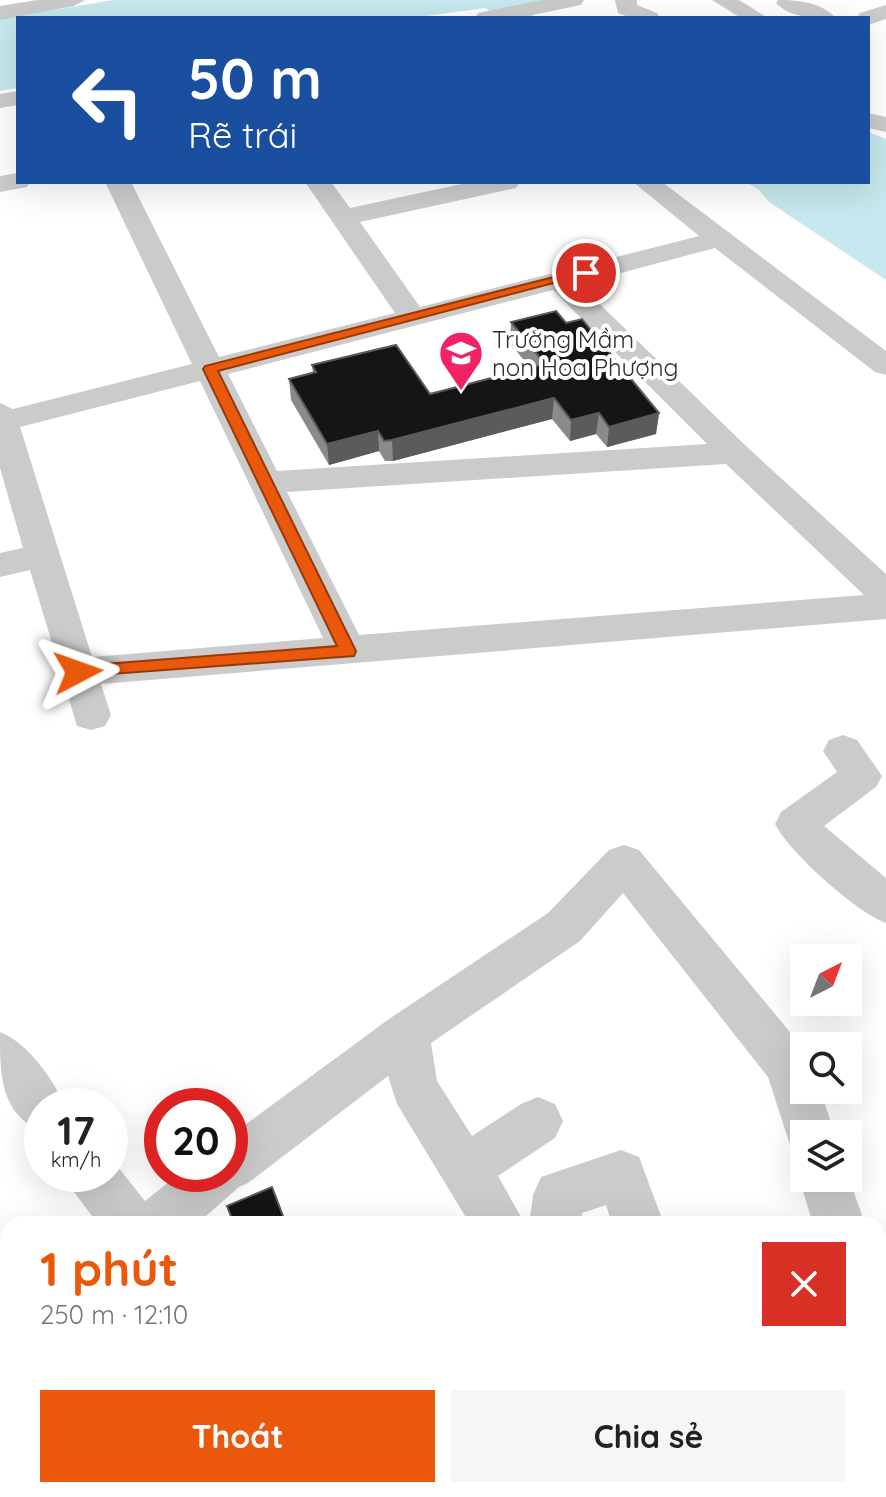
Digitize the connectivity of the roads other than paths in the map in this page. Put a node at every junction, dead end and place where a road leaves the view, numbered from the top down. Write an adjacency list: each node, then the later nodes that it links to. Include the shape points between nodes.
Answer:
1 (74, 0): 6 (street)
2 (573, 0): 7 (street)
3 (626, 0): 8 (street, via 626,8)
4 (723, 0): 9 (street)
5 (793, 0): 10 (street, via 787,3)
6 (0, 13)
7 (496, 16)
8 (644, 16)
9 (753, 16)
10 (820, 16)
11 (119, 184): 20 (street)
12 (319, 184): 15 (street)
13 (498, 184): 15 (street)
14 (649, 184): 16 (street)
15 (342, 218): 18 (street)
16 (720, 239): 17 (street); 19 (street)
17 (559, 280): 18 (street); 22 (street)
18 (413, 317): 20 (street)
19 (886, 366)
20 (210, 369): 21 (street); 23 (street)
21 (1, 418): 24 (street)
22 (734, 453): 23 (street); 26 (street)
23 (265, 483): 28 (street)
24 (43, 555): 25 (street); 29 (street)
25 (0, 565)
26 (886, 595)
27 (886, 606): 28 (street)
28 (348, 651): 29 (street)
29 (78, 672): 30 (street)
30 (91, 715)
31 (843, 751): 32 (street, via 862,776 796,824)
32 (884, 899)
33 (406, 1034): 36 (street, via 564,927 624,863 788,1066); 38 (street); 39 (street, via 414,1088)
34 (0, 1054): 35 (street)
35 (26, 1088)
36 (805, 1120)
37 (538, 1121): 39 (street)
38 (248, 1152)
39 (465, 1169): 45 (street)
40 (106, 1192): 43 (street)
41 (197, 1192): 44 (street)
42 (829, 1192): 48 (street)
43 (124, 1216)
44 (167, 1216)
45 (494, 1216)
46 (556, 1216): 47 (street, via 559,1195 621,1175)
47 (635, 1216)
48 (836, 1216)

